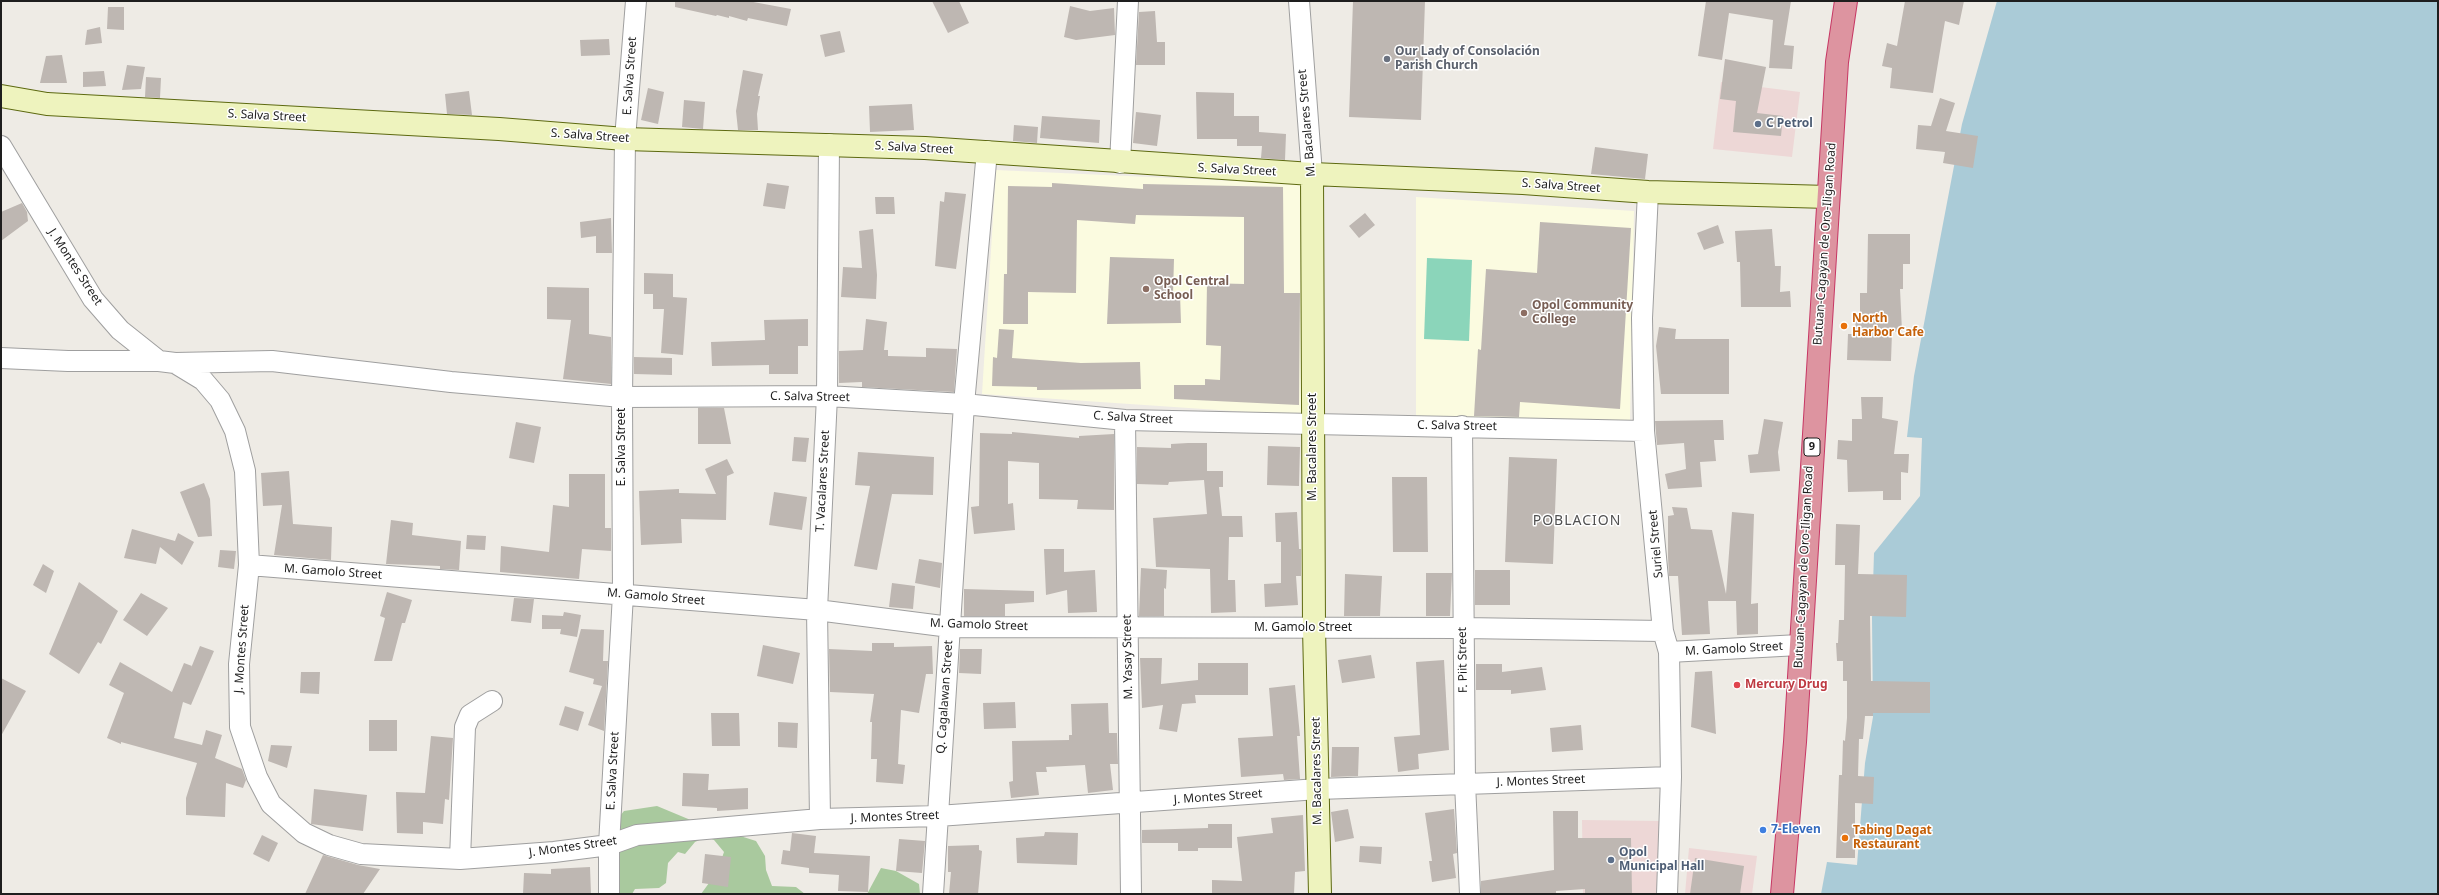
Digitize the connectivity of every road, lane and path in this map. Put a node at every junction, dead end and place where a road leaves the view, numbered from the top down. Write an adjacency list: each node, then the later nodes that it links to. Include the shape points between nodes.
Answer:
1 (636, 1): 6 (street, E. Salva Street)
2 (1128, 1): 10 (street)
3 (1299, 1): 11 (street, M. Bacalares Street)
4 (1846, 1): 13 (highway, Butuan-Cagayan de Oro-Iligan Road / 9, via 1837,62)
5 (1, 96): 6 (street, S. Salva Street, via 47,104)
6 (625, 139): 7 (street, S. Salva Street); 17 (street, E. Salva Street)
7 (829, 144): 9 (street, S. Salva Street); 16 (street, T. Vacalares Street)
8 (1, 146): 15 (street, J. Montes Street, via 93,299 120,330)
9 (987, 151): 10 (street, S. Salva Street); 18 (street, Q. Cagalawan Street)
10 (1120, 163): 11 (street, S. Salva Street)
11 (1312, 174): 12 (street, S. Salva Street, via 1523,183); 20 (street, M. Bacalares Street)
12 (1648, 192): 13 (street, S. Salva Street); 22 (street, Suriel Street, via 1642,318)
13 (1828, 197): 31 (highway, Butuan-Cagayan de Oro-Iligan Road / 9)
14 (1, 358): 15 (street, C. Salva Street)
15 (167, 362): 17 (street, C. Salva Street, via 272,361 451,382); 23 (street, J. Montes Street, via 203,380 220,400 235,431 245,471)
16 (827, 396): 17 (street, C. Salva Street); 18 (street, C. Salva Street); 25 (street, T. Vacalares Street)
17 (622, 397): 24 (street, E. Salva Street)
18 (964, 404): 19 (street, C. Salva Street); 26 (street, Q. Cagalawan Street)
19 (1125, 420): 20 (street, C. Salva Street); 27 (street, M. Yasay Street)
20 (1312, 422): 21 (street, C. Salva Street); 28 (street, M. Bacalares Street)
21 (1462, 426): 22 (street, C. Salva Street); 29 (street, F. Piit Street)
22 (1644, 431): 30 (street, Suriel Street)
23 (249, 565): 24 (street, M. Gamolo Street); 41 (street, J. Montes Street, via 239,664 240,727 257,777 271,804 304,833 329,845 361,854)
24 (623, 594): 25 (street, M. Gamolo Street); 40 (street, E. Salva Street)
25 (817, 610): 26 (street, M. Gamolo Street); 39 (street, T. Vacalares Street)
26 (950, 627): 27 (street, M. Gamolo Street); 38 (street, Q. Cagalawan Street)
27 (1127, 627): 28 (street, M. Gamolo Street); 37 (street, M. Yasay Street)
28 (1314, 628): 29 (street, M. Gamolo Street); 36 (street, M. Bacalares Street)
29 (1463, 628): 30 (street, M. Gamolo Street); 35 (street, F. Piit Street)
30 (1663, 631): 32 (street, Suriel Street)
31 (1799, 645): 32 (street, M. Gamolo Street); 48 (highway, Butuan-Cagayan de Oro-Iligan Road / 9, via 1795,742)
32 (1669, 652): 34 (street, Suriel Street)
33 (492, 701): 41 (street, via 470,715 465,727)
34 (1671, 776): 35 (street, J. Montes Street); 47 (street, Suriel Street)
35 (1465, 783): 36 (street, J. Montes Street); 46 (street, F. Piit Street)
36 (1318, 789): 37 (street, J. Montes Street); 45 (street, M. Bacalares Street)
37 (1131, 804): 38 (street, J. Montes Street); 44 (street, M. Yasay Street)
38 (938, 816): 39 (street, J. Montes Street); 43 (street, Q. Cagalawan Street)
39 (820, 819): 40 (street, J. Montes Street, via 637,835)
40 (609, 845): 41 (street, J. Montes Street); 42 (street, E. Salva Street)
41 (460, 859)
42 (609, 894)
43 (932, 894)
44 (1131, 894)
45 (1320, 894)
46 (1470, 894)
47 (1667, 894)
48 (1782, 894)

